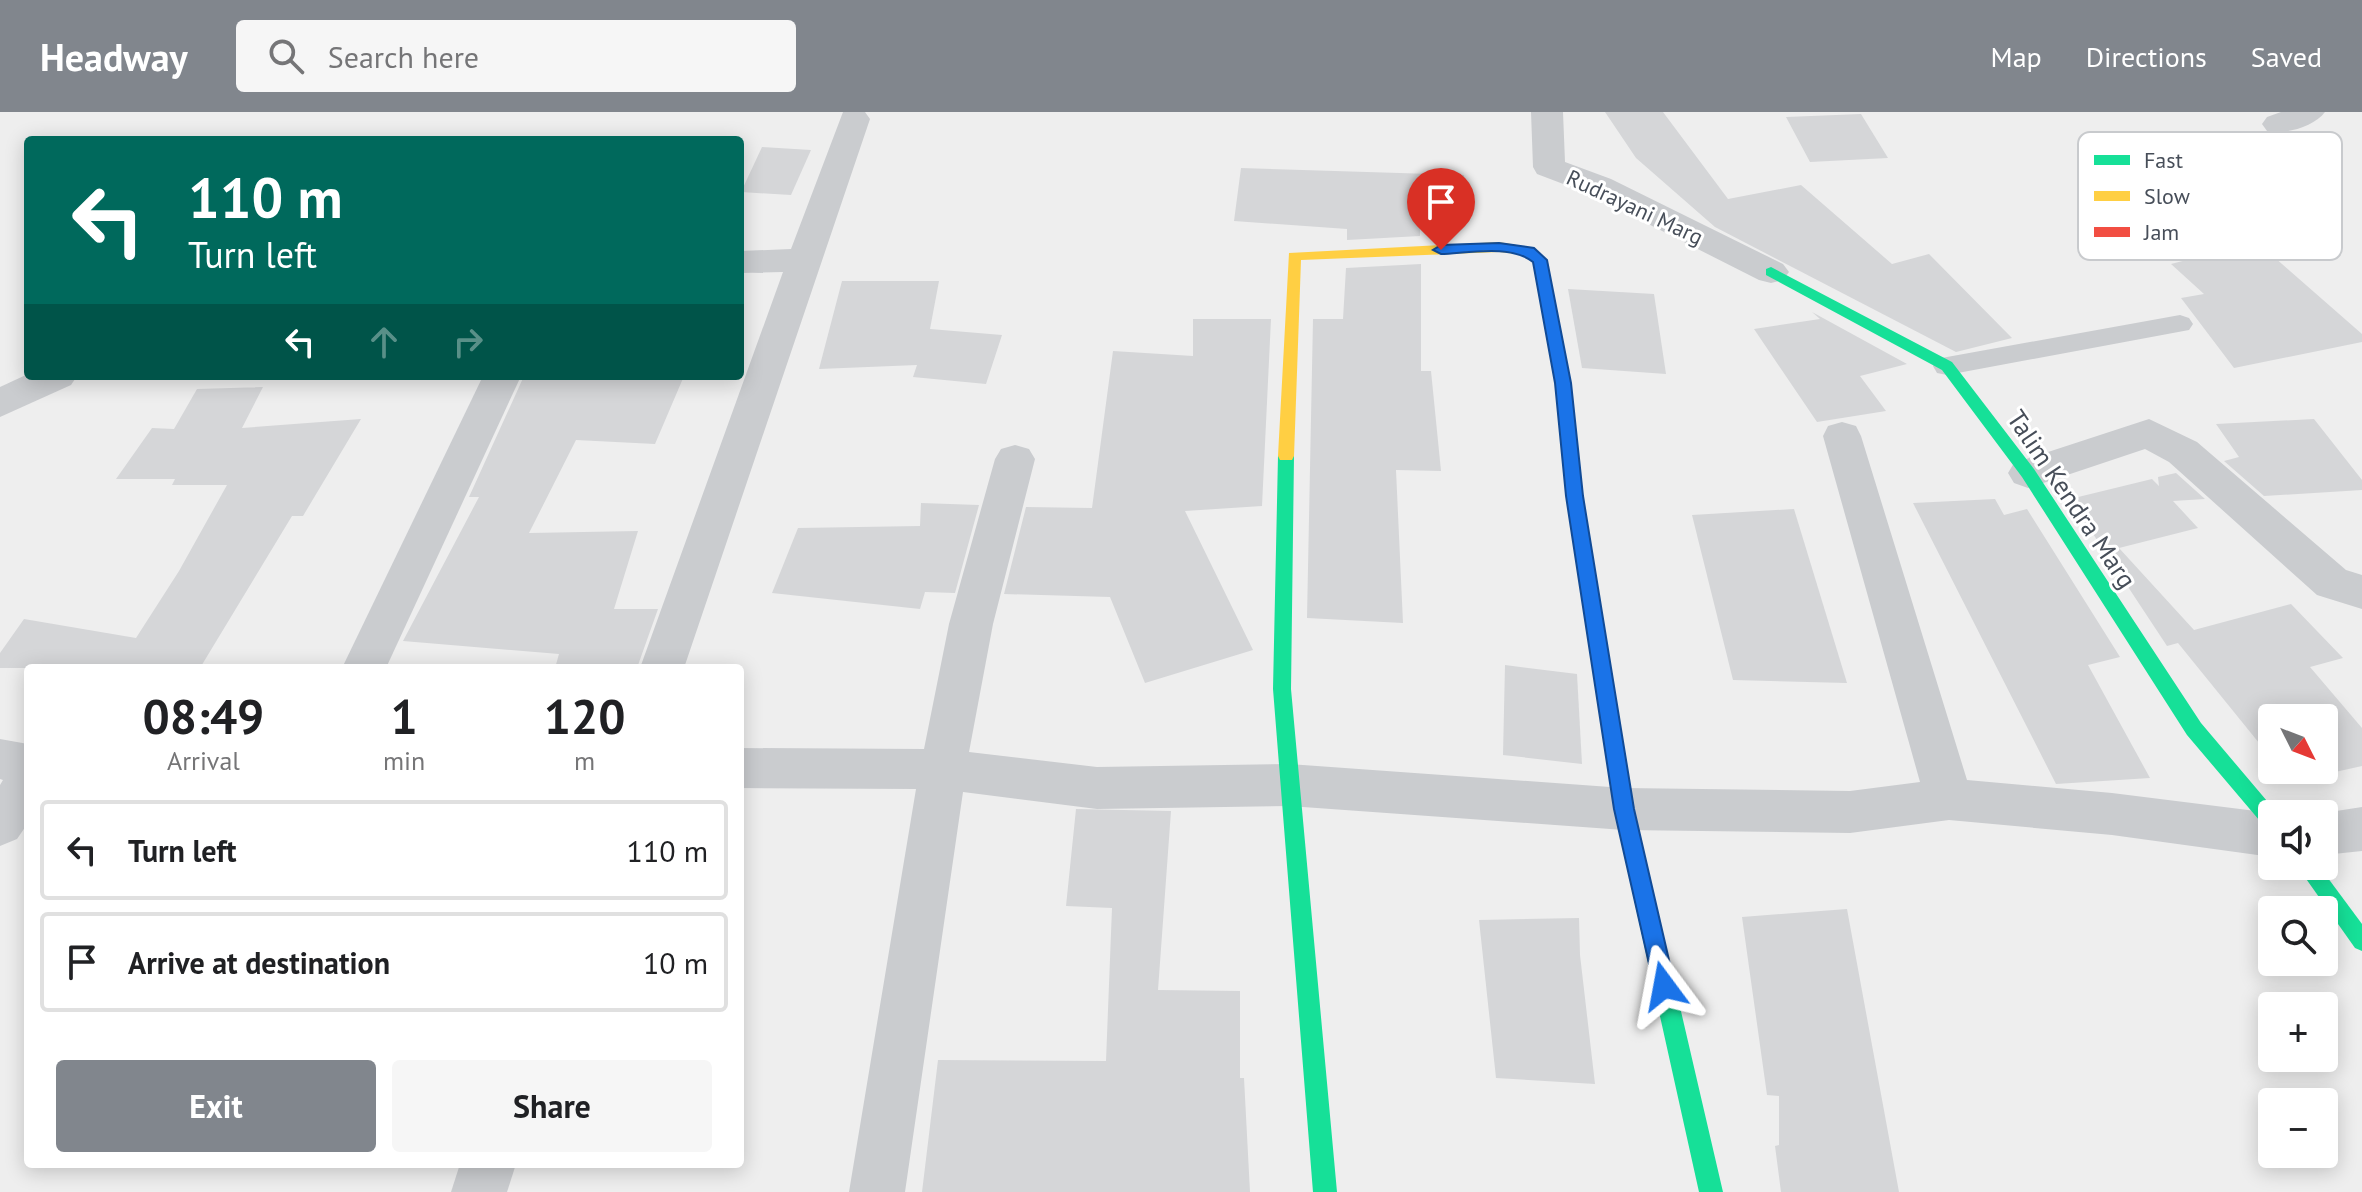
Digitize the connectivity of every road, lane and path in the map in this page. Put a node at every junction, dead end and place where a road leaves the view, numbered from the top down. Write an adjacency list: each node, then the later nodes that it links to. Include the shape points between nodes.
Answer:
1 (1547, 112): 7 (street, Rudrayani Marg, via 1549,167 1599,186)
2 (2309, 112): 4 (street)
3 (854, 119): 5 (street)
4 (2278, 124)
5 (805, 260): 6 (street); 18 (street)
6 (744, 262)
7 (1771, 272): 9 (street, Talim Kendra Marg)
8 (2180, 324): 9 (lane)
9 (1947, 366): 15 (street, Talim Kendra Marg)
10 (49, 380): 12 (street)
11 (500, 380): 17 (street)
12 (0, 403)
13 (1842, 436): 25 (street)
14 (1015, 459): 22 (street, via 971,624)
15 (2028, 473): 16 (street, via 2149,433 2183,452 2332,583); 26 (street, Talim Kendra Marg, via 2194,729)
16 (2362, 592)
17 (366, 664)
18 (663, 664)
19 (0, 759): 20 (street)
20 (24, 763)
21 (744, 768): 22 (street)
22 (943, 769): 23 (street, via 1097,788); 36 (street)
23 (1289, 785): 27 (street); 27 (street, via 1282,689 1294,256 1499,247 1529,251 1540,260 1563,383 1574,496); 37 (street)
24 (24, 789): 28 (street)
25 (1949, 799): 27 (street, via 1850,812); 31 (street)
26 (2258, 804)
27 (1624, 809): 38 (street)
28 (0, 824)
29 (2362, 829): 30 (street)
30 (2338, 832)
31 (2258, 833)
32 (2317, 880): 33 (street)
33 (2362, 941)
34 (487, 1168): 35 (street)
35 (479, 1192)
36 (877, 1192)
37 (1325, 1192)
38 (1711, 1192)

